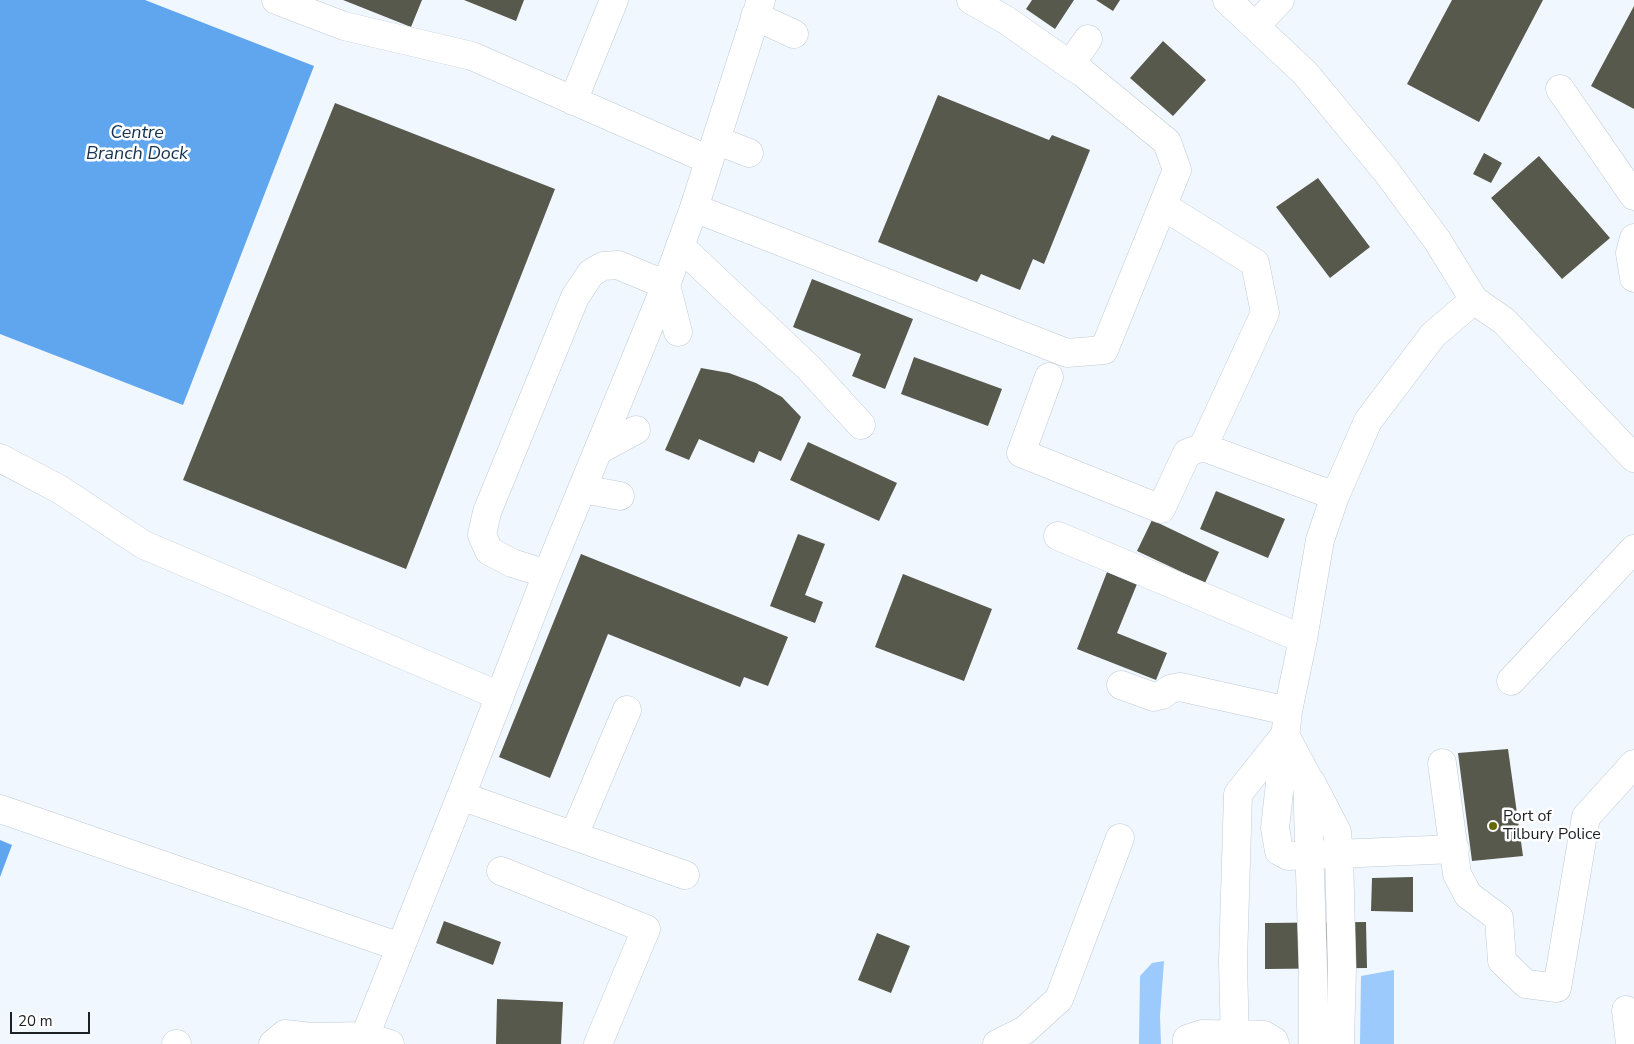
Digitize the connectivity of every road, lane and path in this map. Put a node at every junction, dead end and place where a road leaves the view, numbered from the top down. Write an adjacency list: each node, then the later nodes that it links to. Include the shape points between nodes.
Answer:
1 (276, 0): 12 (street, via 344,26 472,56)
2 (614, 0): 12 (street)
3 (971, 0): 10 (street)
4 (1227, 0): 7 (street)
5 (1280, 0): 7 (street)
6 (758, 8): 8 (street); 13 (street)
7 (1255, 26): 22 (street, via 1304,73 1386,171 1437,240)
8 (794, 34)
9 (1088, 39): 10 (street)
10 (1070, 65): 16 (street, via 1083,72 1167,142 1177,170)
11 (1560, 89): 15 (street)
12 (573, 101): 13 (street)
13 (712, 150): 14 (street); 17 (street)
14 (749, 153)
15 (1634, 196)
16 (1163, 206): 17 (street, via 1104,350 1067,353); 27 (street, via 1255,264 1265,313)
17 (694, 208): 19 (street)
18 (1634, 238): 20 (street, via 1630,253)
19 (680, 246): 21 (street); 25 (street, via 810,368)
20 (1634, 278)
21 (666, 286): 23 (street); 28 (street); 36 (street, via 618,265 603,266 591,274 567,315 487,512 482,535 489,551 512,563)
22 (1474, 300): 30 (street, via 1504,321); 33 (street, via 1433,335 1368,422)
23 (678, 332)
24 (1049, 377): 27 (street, via 1021,453 1161,509 1188,454)
25 (861, 425)
26 (636, 430): 28 (street)
27 (1203, 447): 33 (street)
28 (599, 450): 31 (street)
29 (0, 458): 40 (street, via 59,489 144,545)
30 (1634, 458)
31 (582, 489): 32 (street); 36 (street)
32 (620, 496)
33 (1335, 496): 37 (street, via 1320,540)
34 (1058, 536): 37 (street)
35 (1634, 549): 38 (street)
36 (547, 574): 40 (street)
37 (1303, 640): 42 (street)
38 (1511, 681)
39 (1120, 685): 42 (street, via 1154,697 1180,687)
40 (500, 696): 46 (street)
41 (627, 710): 48 (street)
42 (1286, 723): 45 (street); 52 (street, via 1274,828 1279,851 1288,856); 57 (street, via 1238,794 1233,961)
43 (1442, 763): 50 (street)
44 (1634, 764): 50 (street, via 1586,817 1557,988 1526,984 1502,961 1500,918 1468,895 1457,874)
45 (1308, 776): 51 (street, via 1337,832); 52 (street)
46 (461, 796): 48 (street); 55 (street)
47 (0, 809): 55 (street)
48 (574, 836): 54 (street)
49 (1120, 838): 61 (street, via 1059,999 1025,1030)
50 (1455, 849): 51 (street)
51 (1339, 855): 52 (street); 65 (street)
52 (1309, 856): 64 (street)
53 (501, 871): 60 (street, via 646,929)
54 (685, 875)
55 (400, 948): 58 (street)
56 (1626, 1010): 66 (street)
57 (1235, 1039): 62 (street, via 1202,1034 1187,1039); 63 (street, via 1264,1035)
58 (371, 1042): 59 (street, via 285,1034)
59 (273, 1044)
60 (598, 1044)
61 (997, 1044)
62 (1187, 1044)
63 (1275, 1044)
64 (1313, 1044)
65 (1340, 1044)
66 (1630, 1044)

